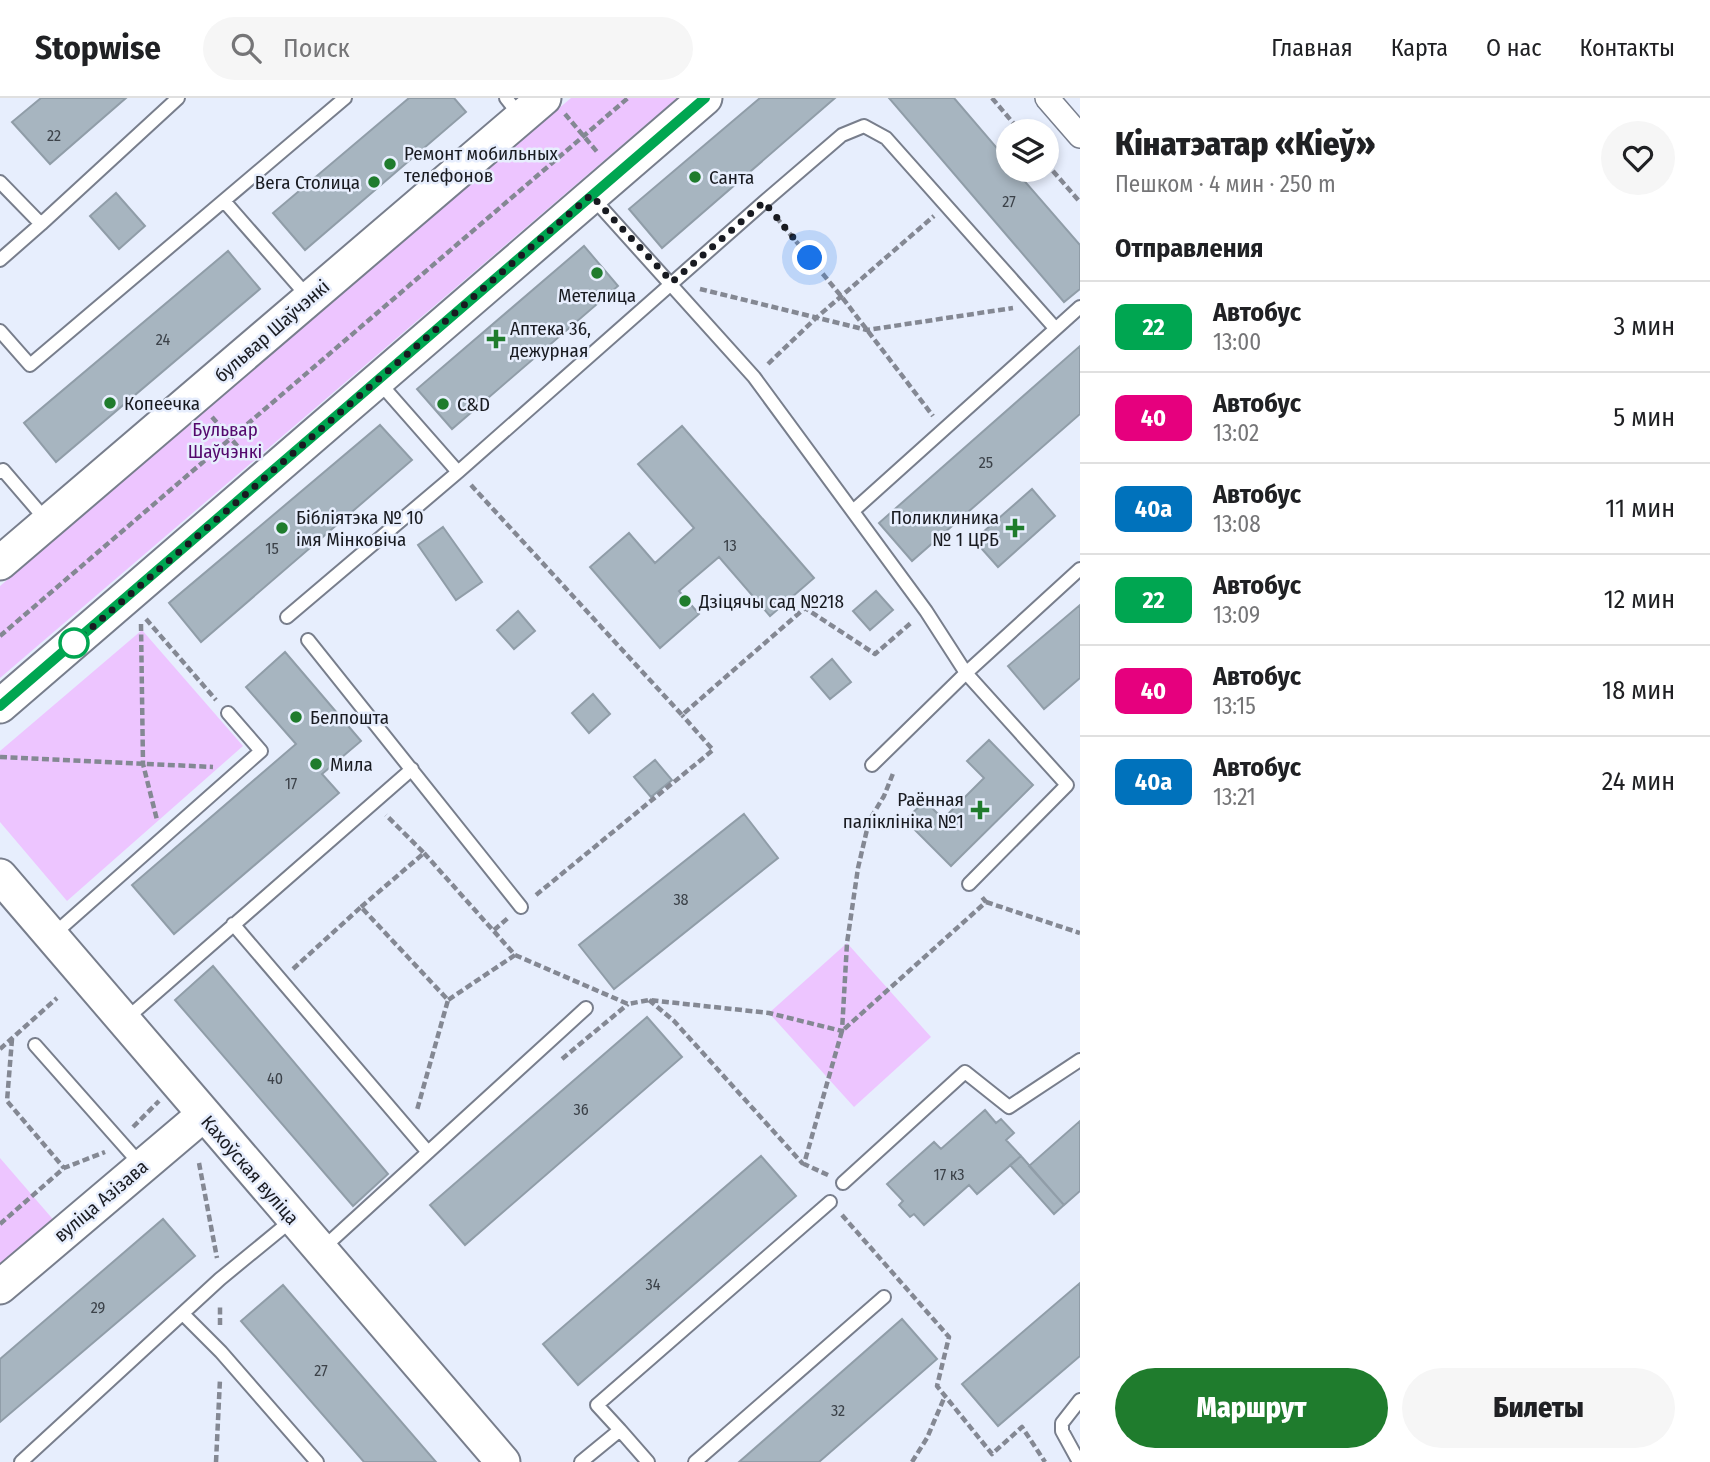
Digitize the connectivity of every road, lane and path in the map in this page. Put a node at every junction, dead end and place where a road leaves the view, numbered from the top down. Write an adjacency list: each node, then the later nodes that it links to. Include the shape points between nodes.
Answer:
1 (178, 98): 19 (lane)
2 (345, 98): 15 (lane)
3 (628, 98): 9 (path)
4 (705, 98): 11 (main road)
5 (992, 98): 8 (path)
6 (1047, 98): 10 (street)
7 (533, 105): 9 (path); 23 (main road, бульвар Шаўчэнкі)
8 (1010, 119)
9 (584, 136): 11 (path); 34 (path)
10 (1080, 136)
11 (617, 174): 14 (main road)
12 (1059, 178): 17 (path)
13 (0, 182): 19 (lane)
14 (591, 195): 21 (lane); 31 (main road)
15 (224, 201): 23 (lane); 29 (lane, via 30,365)
16 (764, 202): 18 (lane, via 842,135 864,125 886,138); 21 (lane); 22 (path)
17 (1080, 202)
18 (946, 206): 22 (path); 24 (lane)
19 (41, 223): 20 (lane)
20 (0, 260)
21 (672, 282): 26 (path); 30 (lane); 36 (lane)
22 (841, 296): 26 (path); 28 (path)
23 (310, 299): 32 (main road, бульвар Шаўчэнкі)
24 (1035, 305): 27 (lane); 28 (path)
25 (1080, 307): 27 (lane)
26 (816, 318): 28 (path); 30 (path)
27 (1055, 328): 33 (lane)
28 (867, 330): 33 (path)
29 (0, 331)
30 (754, 377): 38 (lane)
31 (378, 381): 36 (lane); 37 (main road)
32 (194, 398): 34 (path); 39 (main road, бульвар Шаўчэнкі)
33 (942, 428): 38 (lane)
34 (230, 438): 37 (path); 44 (path)
35 (0, 472): 39 (lane)
36 (458, 472): 43 (lane); 49 (path)
37 (267, 479): 47 (main road)
38 (853, 511): 42 (lane)
39 (48, 523): 40 (main road, бульвар Шаўчэнкі)
40 (0, 564)
41 (1080, 569): 46 (lane)
42 (926, 611): 46 (lane); 49 (path, via 875,654 805,608)
43 (287, 617)
44 (0, 636)
45 (308, 640): 55 (lane)
46 (966, 673): 53 (lane); 60 (lane, via 1067,785)
47 (0, 706)
48 (228, 713): 52 (path, via 141,613); 54 (lane, via 261,751)
49 (682, 715): 63 (path, via 713,750)
50 (0, 757): 52 (path)
51 (899, 758): 74 (path, via 869,821 858,868 847,943)
52 (144, 764): 54 (path); 57 (path)
53 (872, 765)
54 (242, 768): 57 (lane)
55 (412, 769): 56 (lane); 63 (lane)
56 (375, 805): 58 (path); 64 (lane)
57 (162, 838): 66 (lane)
58 (424, 853): 62 (path); 67 (path)
59 (0, 876): 66 (main road, Кахоўская вуліца)
60 (969, 884): 61 (path)
61 (986, 902): 65 (path); 74 (path)
62 (361, 907): 68 (path); 70 (path)
63 (521, 907)
64 (233, 924): 68 (lane); 73 (lane)
65 (1080, 933)
66 (51, 937): 73 (main road, Кахоўская вуліца)
67 (515, 954): 70 (path); 71 (path, via 628,1003)
68 (282, 979): 83 (lane)
69 (57, 998): 75 (path)
70 (448, 1000): 83 (path)
71 (649, 1000): 74 (path, via 769,1013); 87 (path, via 674,1021)
72 (586, 1009): 86 (lane)
73 (124, 1021): 82 (main road, Кахоўская вуліца)
74 (842, 1031): 87 (path)
75 (12, 1039): 77 (path); 80 (path)
76 (35, 1045): 88 (lane)
77 (0, 1049)
78 (1080, 1060): 90 (lane, via 1009,1107 965,1072)
79 (0, 1099): 80 (path)
80 (7, 1101): 89 (path)
81 (151, 1107): 84 (path)
82 (203, 1115): 88 (main road, вуліца Азізава); 92 (main road, Кахоўская вуліца)
83 (411, 1131): 86 (lane)
84 (129, 1132)
85 (111, 1149): 89 (path)
86 (427, 1151): 94 (lane)
87 (804, 1164): 90 (path)
88 (142, 1166): 95 (main road, вуліца Азізава)
89 (65, 1168): 93 (path)
90 (843, 1183)
91 (830, 1202): 98 (path, via 949,1338 937,1386); 100 (lane, via 597,1405)
92 (293, 1220): 94 (main road, Кахоўская вуліца); 97 (lane)
93 (0, 1224)
94 (320, 1251): 103 (main road, Кахоўская вуліца)
95 (0, 1287)
96 (884, 1297): 106 (lane)
97 (184, 1315): 101 (lane); 102 (lane)
98 (945, 1396): 107 (path); 108 (path, via 992,1454 1022,1426)
99 (1080, 1400): 109 (lane, via 1062,1423)
100 (620, 1430): 104 (lane); 105 (lane)
101 (21, 1462)
102 (317, 1462)
103 (503, 1462)
104 (581, 1462)
105 (648, 1462)
106 (695, 1462)
107 (912, 1462)
108 (1045, 1462)
109 (1079, 1462)

